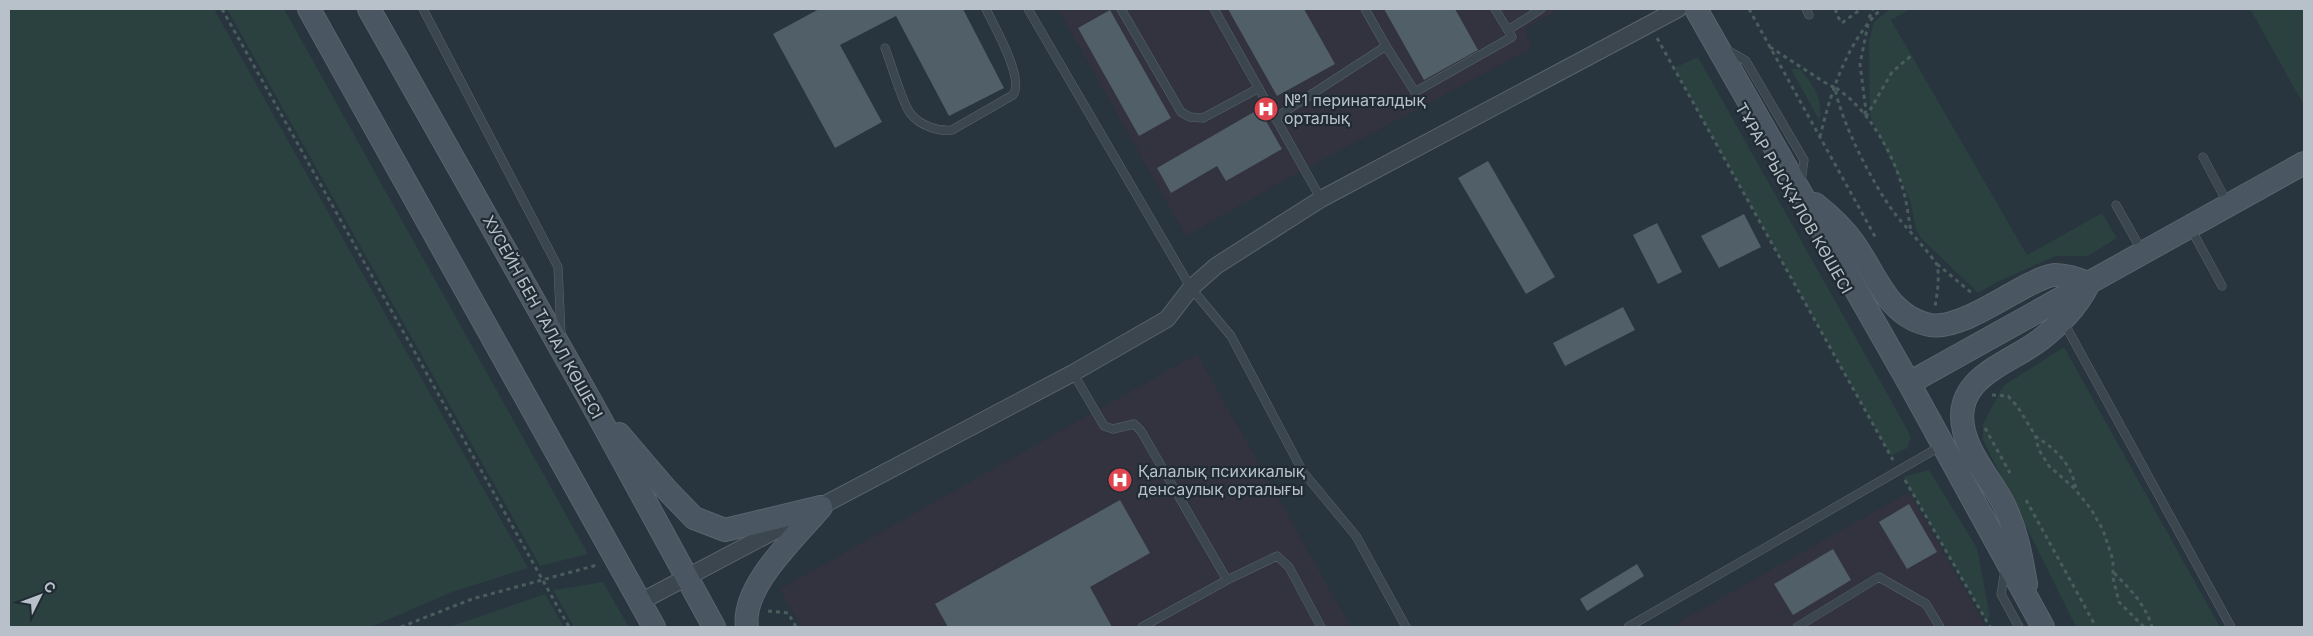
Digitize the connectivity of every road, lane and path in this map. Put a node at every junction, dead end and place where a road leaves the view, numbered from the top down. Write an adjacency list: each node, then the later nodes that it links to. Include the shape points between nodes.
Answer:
1 (222, 9): 66 (path)
2 (310, 9): 62 (street)
3 (369, 9): 49 (street, ХУСЕЙН БЕН ТАЛАЛ КӨШЕСІ)
4 (423, 9): 49 (lane, via 558,267)
5 (986, 9): 25 (lane, via 1013,69 1016,88 1013,95 952,130 935,128 910,112)
6 (1028, 9): 45 (lane)
7 (1121, 9): 27 (lane, via 1180,112 1203,118)
8 (1214, 9): 27 (lane)
9 (1365, 9): 23 (lane)
10 (1495, 9): 22 (lane)
11 (1541, 9): 22 (lane)
12 (1678, 9): 21 (street)
13 (1684, 9): 51 (street, ТҰРАР РЫСҚҰЛОВ КӨШЕСІ, via 1886,358)
14 (1696, 9): 34 (street, ТҰРАР РЫСҚҰЛОВ КӨШЕСІ)
15 (1749, 9): 24 (path)
16 (1836, 9): 17 (path, via 1842,23)
17 (1861, 9)
18 (1873, 9): 20 (path)
19 (1881, 9): 20 (path)
20 (1869, 21): 28 (path, via 1853,44); 29 (path, via 1860,64)
21 (1650, 25): 35 (street); 57 (path)
22 (1508, 30): 23 (lane, via 1512,37 1415,92)
23 (1386, 46): 30 (lane)
24 (1770, 46): 28 (path); 31 (path)
25 (885, 48)
26 (1912, 54): 29 (path, via 1892,72)
27 (1259, 88): 30 (lane)
28 (1836, 88): 29 (path); 31 (path); 39 (path, via 1846,124 1870,171 1896,214)
29 (1865, 116): 39 (path, via 1902,183)
30 (1275, 118): 35 (lane)
31 (1820, 137): 40 (path)
32 (2203, 157): 37 (lane)
33 (2304, 163): 37 (street)
34 (1800, 192): 43 (street, via 1826,213 1852,241 1889,301 1900,312 1921,323 1938,326 1963,319 2021,288 2054,275); 51 (street, ТҰРАР РЫСҚҰЛОВ КӨШЕСІ)
35 (1321, 199): 45 (street, via 1216,266)
36 (2116, 205): 41 (lane)
37 (2229, 205): 38 (street)
38 (2190, 227): 41 (street); 44 (lane)
39 (1912, 232): 42 (path)
40 (1880, 245)
41 (2143, 253): 43 (street)
42 (1937, 264): 46 (path); 47 (path)
43 (2088, 283): 48 (street, via 2079,301); 51 (street)
44 (2222, 286)
45 (1191, 288): 50 (street, via 1168,319); 78 (lane, via 1231,336 1303,472 1356,536)
46 (1977, 298)
47 (1934, 312)
48 (2062, 319): 69 (street, via 2039,340 1982,377 1967,396 1962,410 1967,440 2017,533); 88 (lane)
49 (562, 351): 53 (street, ХУСЕЙН БЕН ТАЛАЛ КӨШЕСІ)
50 (1073, 373): 61 (street); 67 (lane, via 1104,426 1113,429 1134,424 1141,431)
51 (1909, 383): 56 (street, ТҰРАР РЫСҚҰЛОВ КӨШЕСІ)
52 (1986, 396): 55 (path, via 2008,396)
53 (591, 402): 61 (street, via 694,518 726,530); 65 (street, ХУСЕЙН БЕН ТАЛАЛ КӨШЕСІ)
54 (1983, 424): 58 (path)
55 (2035, 435): 60 (path, via 2049,466); 60 (path, via 2055,449 2069,467)
56 (1943, 445): 57 (lane); 63 (street, ТҰРАР РЫСҚҰЛОВ КӨШЕСІ)
57 (1900, 470): 79 (lane); 82 (path)
58 (2011, 475)
59 (2021, 492): 85 (path)
60 (2076, 492): 64 (path, via 2092,509 2103,530 2113,560)
61 (821, 508): 65 (street); 70 (street, via 761,579 749,600)
62 (617, 560): 66 (path); 68 (street)
63 (2006, 561): 69 (street, ТҰРАР РЫСҚҰЛОВ КӨШЕСІ); 83 (lane, via 2001,594)
64 (2113, 573): 86 (path, via 2120,602); 87 (path, via 2136,595 2148,612)
65 (686, 577): 68 (street); 74 (street, ХУСЕЙН БЕН ТАЛАЛ КӨШЕСІ)
66 (542, 580): 71 (path, via 472,599); 72 (path)
67 (1227, 580): 76 (lane); 77 (lane, via 1276,556 1289,567)
68 (640, 602): 73 (street)
69 (2029, 602): 84 (street, ТҰРАР РЫСҚҰЛОВ КӨШЕСІ)
70 (747, 618): 75 (path, via 788,613)
71 (401, 627)
72 (569, 627)
73 (654, 627)
74 (714, 627)
75 (796, 627)
76 (1142, 627)
77 (1321, 627)
78 (1406, 627)
79 (1628, 627)
80 (1797, 627): 81 (lane, via 1879,577 1926,604)
81 (1940, 627)
82 (1990, 627)
83 (2019, 627)
84 (2043, 627)
85 (2096, 627)
86 (2144, 627)
87 (2152, 627)
88 (2231, 627)

